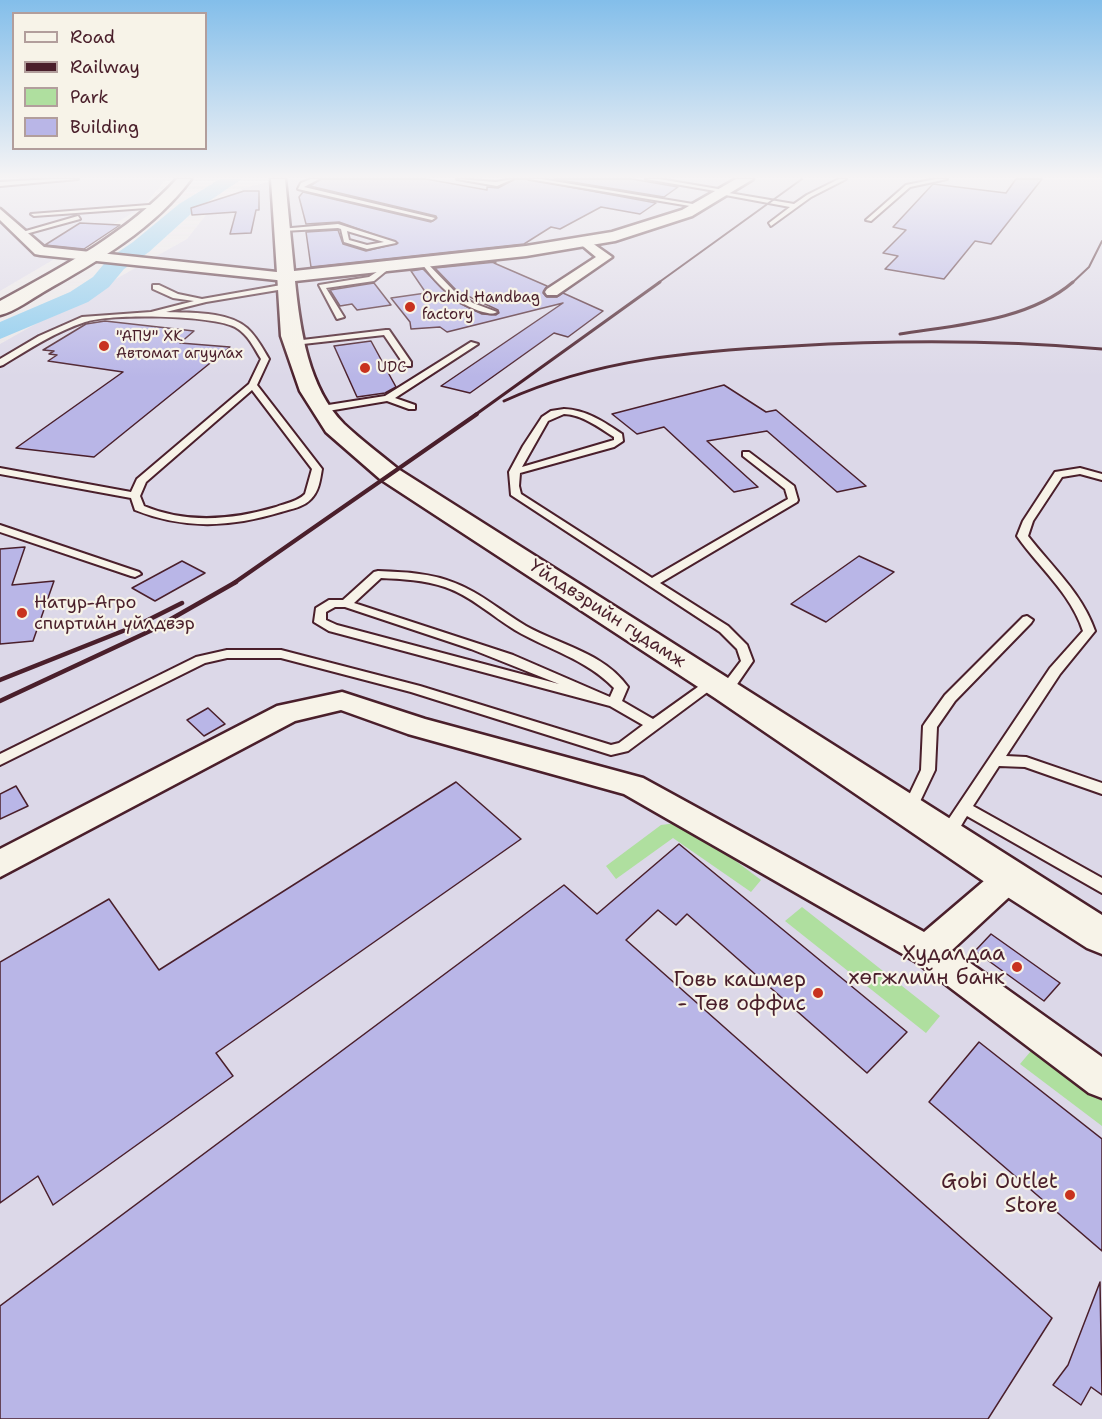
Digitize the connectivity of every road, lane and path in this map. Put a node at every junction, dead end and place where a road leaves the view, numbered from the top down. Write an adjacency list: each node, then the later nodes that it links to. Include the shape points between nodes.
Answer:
1 (34, 245): 8 (street, via 40,251)
2 (111, 245): 8 (main road)
3 (284, 245): 11 (main road, Yйлдвэрийн гудамж)
4 (361, 245): 5 (lane)
5 (379, 245)
6 (560, 245): 9 (main road)
7 (590, 245): 13 (street, via 605,256)
8 (95, 257): 11 (street); 15 (main road)
9 (424, 263): 10 (main road); 16 (lane, via 466,305)
10 (388, 267): 11 (main road); 18 (lane, via 371,279 322,287)
11 (287, 281): 14 (lane); 19 (main road, Yйлдвэрийн гудамж)
12 (156, 287): 14 (lane, via 176,296)
13 (552, 292)
14 (206, 300): 17 (lane)
15 (0, 309)
16 (493, 312)
17 (151, 314): 21 (lane, via 85,319); 23 (lane, via 236,324 265,359)
18 (340, 317)
19 (294, 342): 22 (lane, via 386,332); 26 (main road, Yйлдвэрийн гудамж)
20 (474, 344): 24 (lane)
21 (0, 363)
22 (408, 364)
23 (253, 385): 31 (lane, via 141,481); 31 (lane, via 317,469 314,488 305,500 237,520 216,522 157,517 139,508)
24 (388, 398): 25 (lane); 26 (lane)
25 (412, 407)
26 (322, 409): 39 (main road, Yйлдвэрийн гудамж, via 334,427 389,474)
27 (746, 453): 34 (lane, via 790,488 793,500)
28 (0, 471): 31 (lane)
29 (514, 472): 29 (lane, via 545,419 553,413 575,411 619,436 611,445); 34 (lane, via 512,486 516,495)
30 (1102, 477): 43 (lane, via 1080,471 1059,474 1022,536 1038,560 1073,596 1084,612 1089,631 1055,671)
31 (135, 496)
32 (0, 528): 33 (lane)
33 (135, 574)
34 (651, 583): 39 (lane, via 724,629 743,648 747,661)
35 (346, 604): 36 (lane); 38 (lane, via 333,603 320,611 320,622); 40 (lane, via 378,574 459,588 529,633 588,658 606,670 621,687)
36 (372, 612): 38 (lane); 40 (lane, via 484,650)
37 (1027, 620): 46 (lane, via 950,698 930,726 928,771)
38 (353, 632): 40 (lane)
39 (720, 686): 41 (lane); 46 (main road, Yйлдвэрийн гудамж)
40 (609, 701): 41 (lane)
41 (653, 725): 42 (lane, via 619,749 611,750 415,689 281,654 235,654 201,660)
42 (0, 760)
43 (997, 761): 44 (lane, via 1026,762); 45 (lane)
44 (1102, 789)
45 (965, 808): 47 (lane); 50 (lane)
46 (909, 810): 47 (main road, Yйлдвэрийн гудамж)
47 (946, 835): 49 (main road, Yйлдвэрийн гудамж)
48 (0, 864): 52 (street, via 287,713 342,701 418,727 633,786)
49 (1009, 878): 51 (main road, Yйлдвэрийн гудамж); 52 (street)
50 (1102, 886)
51 (1102, 936)
52 (927, 951): 53 (street)
53 (1102, 1080)

